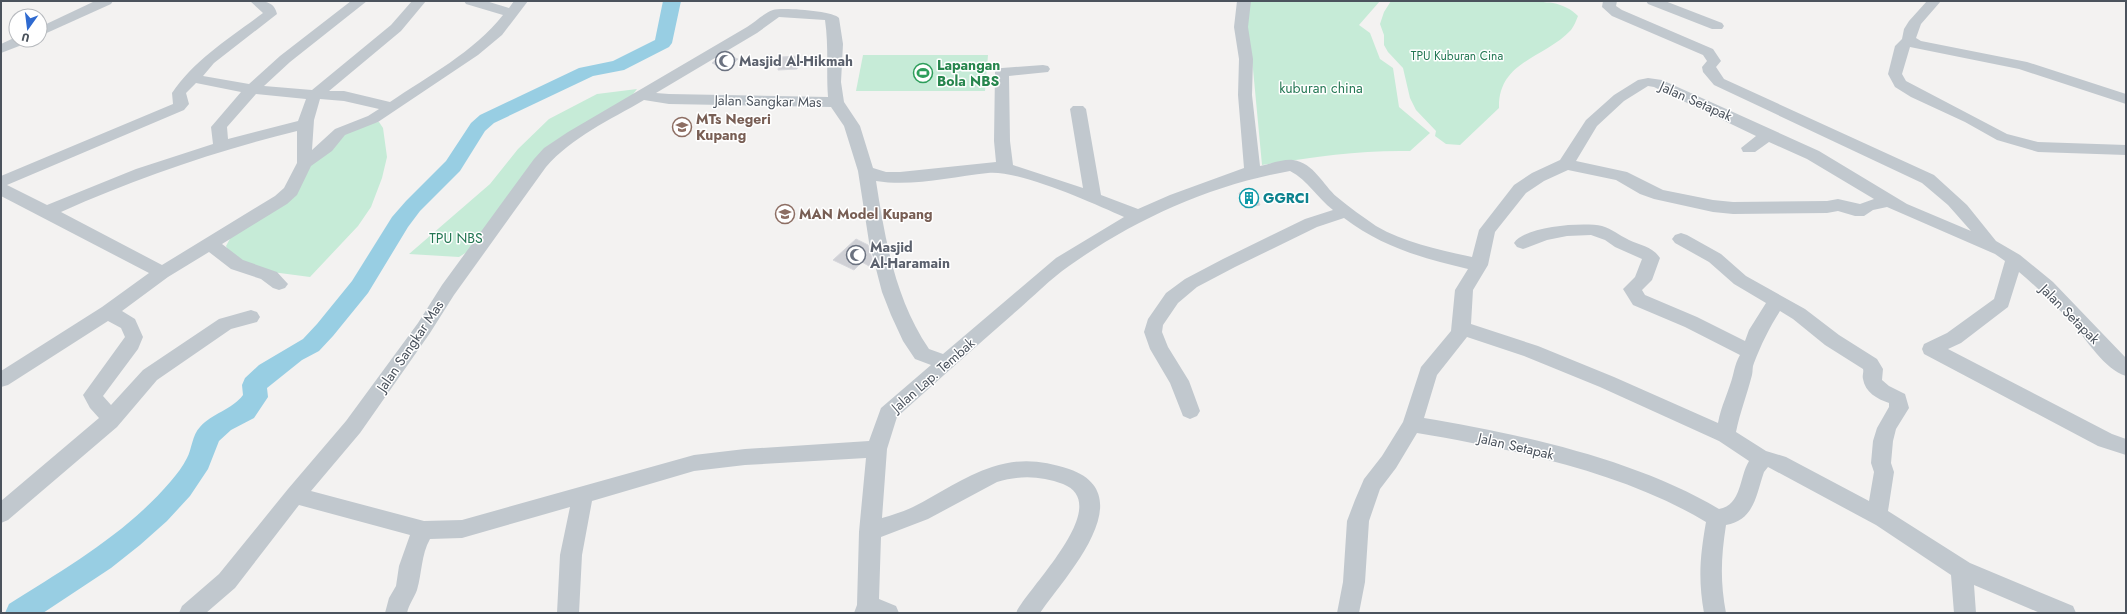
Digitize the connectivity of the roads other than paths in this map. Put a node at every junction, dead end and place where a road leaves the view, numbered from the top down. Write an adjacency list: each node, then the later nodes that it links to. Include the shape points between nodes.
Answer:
1 (106, 1): 13 (street)
2 (257, 1): 16 (street, via 269,9 270,14 209,60)
3 (360, 1): 17 (street, via 271,70)
4 (419, 1): 18 (street, via 402,22)
5 (471, 1): 10 (street)
6 (1244, 1): 33 (street, via 1241,27 1246,58 1247,130 1252,161)
7 (1610, 1): 44 (street, via 1609,7 1618,13 1708,52 1714,61 1709,67 1710,72 1719,82 1928,179 1976,225)
8 (1653, 1): 12 (street)
9 (1934, 1): 14 (street, via 1912,27)
10 (517, 7): 22 (street, via 497,32 473,52)
11 (780, 7): 19 (street, Jalan Sangkar Mas); 21 (street, Jalan Sangkar Mas, via 832,18 836,44)
12 (1717, 26)
13 (48, 28)
14 (1910, 40): 20 (street, via 1923,46 2022,65); 28 (street, via 1902,46 1895,74 1900,84 1916,94 2016,142 2052,148)
15 (1043, 69): 31 (street, via 1002,72 1002,141)
16 (193, 78): 17 (street); 34 (street, via 181,90 179,107)
17 (252, 88): 18 (street); 26 (street, via 219,127)
18 (315, 95): 22 (street, via 344,96); 24 (street)
19 (642, 95): 21 (street, Jalan Sangkar Mas, via 676,100); 65 (street, Jalan Sangkar Mas, via 573,135 540,163 448,290 384,385 353,427)
20 (2126, 99)
21 (836, 102): 32 (street, via 852,126)
22 (392, 108): 29 (street, via 373,119 340,132)
23 (1078, 109): 36 (street)
24 (304, 124): 26 (street); 29 (street)
25 (1768, 136): 27 (street); 30 (street, Jalan Setapak, via 1667,87 1648,82 1619,98 1591,123); 37 (street, Jalan Setapak, via 1835,166)
26 (221, 146): 38 (street, via 103,187)
27 (1749, 148)
28 (2126, 150)
29 (304, 163): 43 (street, via 286,196)
30 (1566, 164): 37 (street, via 1621,176 1660,195 1713,206 1733,208 1838,205 1859,210); 46 (street, via 1520,189 1487,230)
31 (1005, 169): 32 (street, via 880,178); 36 (street)
32 (866, 172): 54 (street, via 887,276 905,326 922,354)
33 (1249, 174): 39 (street, Jalan Lap. Tembak, via 1292,165 1314,180 1330,200); 40 (street, Jalan Lap. Tembak, via 1176,199)
34 (1, 182)
35 (1, 189): 38 (street)
36 (1093, 198): 40 (street)
37 (1890, 201): 44 (street, Jalan Setapak, via 1957,234)
38 (47, 212): 47 (street)
39 (1345, 212): 46 (street, Jalan Lap. Tembak, via 1371,230 1404,244 1450,259); 57 (street, via 1317,220 1229,263 1191,283 1172,298 1154,324 1153,332 1159,349 1179,381)
40 (1138, 216): 54 (street, Jalan Lap. Tembak, via 1062,262)
41 (1681, 239): 49 (street, via 1716,258 1740,280)
42 (1523, 242): 53 (street, via 1574,229 1592,230 1610,236 1651,258 1643,280 1632,289 1638,300 1691,322)
43 (208, 244): 47 (street); 48 (street, via 216,247 233,263 270,275)
44 (1989, 244): 45 (street, Jalan Setapak)
45 (2014, 259): 55 (street, Jalan Setapak, via 2070,310); 61 (street, via 2002,302 1977,322 1931,349 2105,440)
46 (1479, 265): 52 (street, via 1464,290)
47 (162, 273): 50 (street)
48 (279, 284)
49 (1777, 301): 53 (street, via 1758,330); 67 (street, via 1870,364 1874,370 1871,378 1873,384 1884,393 1898,399 1900,403 1883,441 1881,463 1884,472)
50 (108, 312): 56 (street); 58 (street, via 129,324 134,337 93,395)
51 (251, 317): 58 (street, via 226,324 150,375)
52 (1461, 328): 59 (street, via 1460,333 1428,372); 60 (street, via 1531,351)
53 (1751, 352): 60 (street, via 1744,364)
54 (947, 363): 62 (street, Jalan Lap. Tembak, via 888,413)
55 (2126, 369)
56 (1, 380)
57 (1190, 411)
58 (111, 418): 66 (street, via 107,425)
59 (1412, 424): 68 (street, Jalan Setapak, via 1542,452 1614,472 1671,492); 77 (street, via 1372,485 1358,521 1354,582)
60 (1726, 434): 63 (street)
61 (2126, 447)
62 (877, 449): 64 (street, via 720,459 653,474); 70 (street, Jalan Lap. Tembak)
63 (1764, 460): 67 (street, via 1779,463); 68 (street, via 1756,465 1745,503 1739,511 1729,517)
64 (583, 494): 69 (street, via 462,529); 75 (street, via 571,554)
65 (295, 495): 69 (street); 73 (street, Jalan Sangkar Mas, via 227,581)
66 (1, 514)
67 (1878, 516): 71 (street)
68 (1717, 518): 78 (street, via 1710,586)
69 (424, 530): 74 (street, via 416,544 406,590 400,598)
70 (870, 532): 72 (street, Jalan Lap. Tembak); 76 (street, via 922,512 966,486 999,473 1037,468 1078,481 1085,487 1090,499 1083,532)
71 (1962, 570): 79 (street); 80 (street)
72 (874, 610)
73 (193, 612)
74 (396, 613)
75 (568, 613)
76 (1027, 613)
77 (1348, 613)
78 (1715, 613)
79 (1965, 613)
80 (2064, 613)

